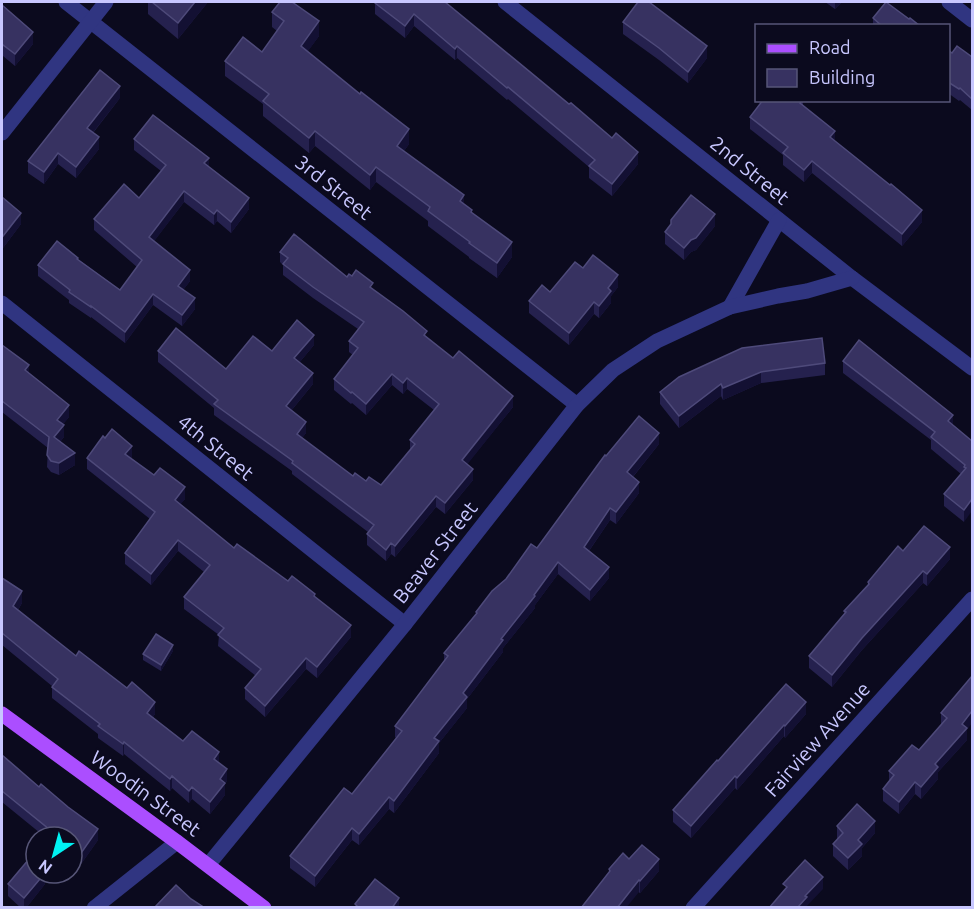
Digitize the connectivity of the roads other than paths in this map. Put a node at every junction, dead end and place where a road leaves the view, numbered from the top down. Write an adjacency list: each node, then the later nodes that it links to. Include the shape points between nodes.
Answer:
1 (66, 2): 5 (street, 3rd Street)
2 (106, 2): 5 (street)
3 (505, 2): 8 (street, 2nd Street)
4 (949, 2): 6 (street)
5 (91, 21): 7 (street); 13 (street, 3rd Street)
6 (972, 21)
7 (2, 133)
8 (779, 220): 9 (street, 2nd Street); 11 (street)
9 (852, 278): 11 (street, Beaver Street); 12 (street, 2nd Street)
10 (2, 303): 15 (street, 4th Street)
11 (730, 307): 13 (street, Beaver Street, via 657,341 613,370)
12 (972, 368)
13 (577, 405): 15 (street, Beaver Street)
14 (972, 599): 21 (street, Fairview Avenue)
15 (405, 624): 18 (street, Beaver Street)
16 (2, 714): 17 (main road, Woodin Street)
17 (177, 842): 18 (main road, Woodin Street); 19 (street)
18 (208, 866): 20 (main road, Woodin Street)
19 (94, 908)
20 (264, 908)
21 (693, 908)

